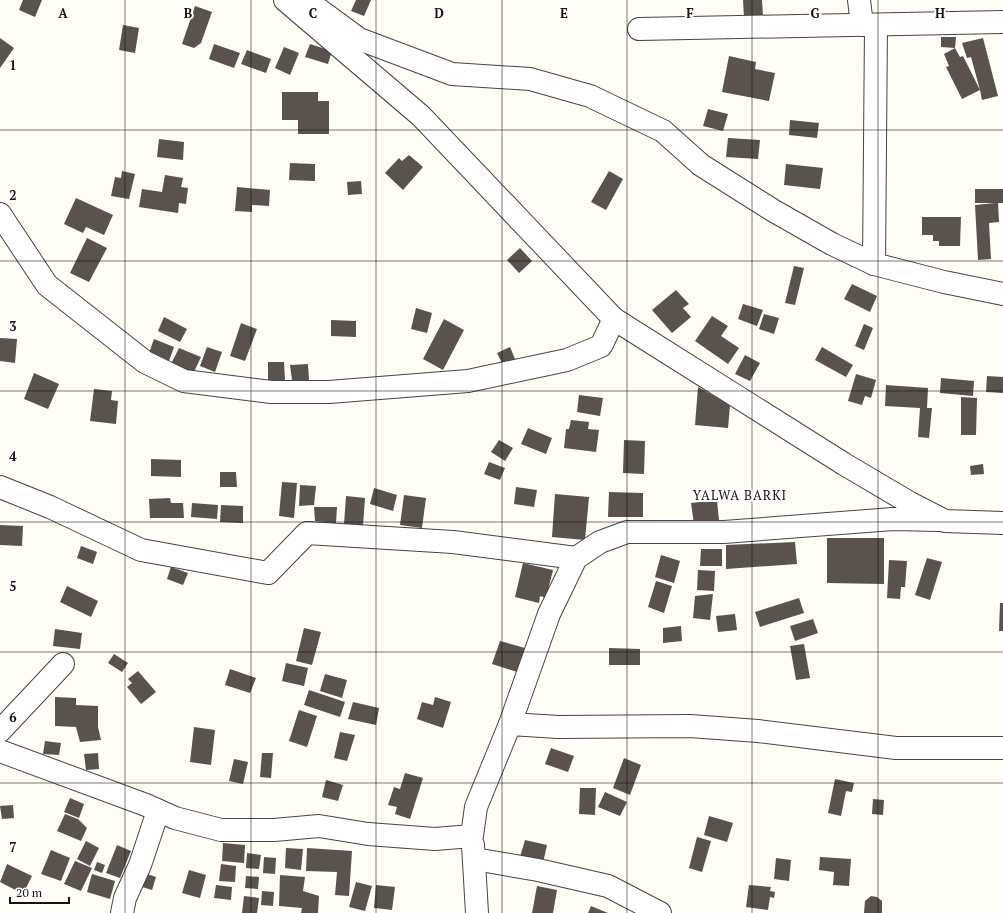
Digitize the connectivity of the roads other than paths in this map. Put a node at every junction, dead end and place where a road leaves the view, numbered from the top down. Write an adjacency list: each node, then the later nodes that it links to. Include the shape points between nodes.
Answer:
1 (285, 0): 10 (street, via 421,116)
2 (306, 0): 8 (street, via 359,39 452,74 530,79 590,96 663,131 701,165 774,211)
3 (859, 0): 5 (street)
4 (1003, 22): 5 (street)
5 (869, 25): 6 (street); 8 (street)
6 (639, 29)
7 (0, 214): 10 (street, via 47,285 145,362 184,381 271,392 329,392 468,382 567,360 601,346)
8 (874, 264): 9 (street)
9 (1003, 294)
10 (614, 319): 12 (street, via 844,464)
11 (0, 487): 14 (street, via 50,507 141,550 268,572 307,533 453,542)
12 (945, 521): 13 (street); 14 (street, via 893,519 724,532 628,532 600,542)
13 (1003, 523)
14 (576, 558): 16 (street, via 549,614)
15 (63, 664): 17 (street)
16 (510, 724): 18 (street, via 558,727 690,726 758,731 896,748); 21 (street, via 476,807)
17 (0, 731)
18 (1003, 748)
19 (0, 751): 20 (street)
20 (158, 811): 21 (street, via 221,830 274,830 319,826 368,834 435,840); 23 (street, via 140,865 125,898)
21 (472, 836): 22 (street)
22 (475, 859): 24 (street); 25 (street, via 608,886)
23 (122, 913)
24 (477, 913)
25 (660, 913)

